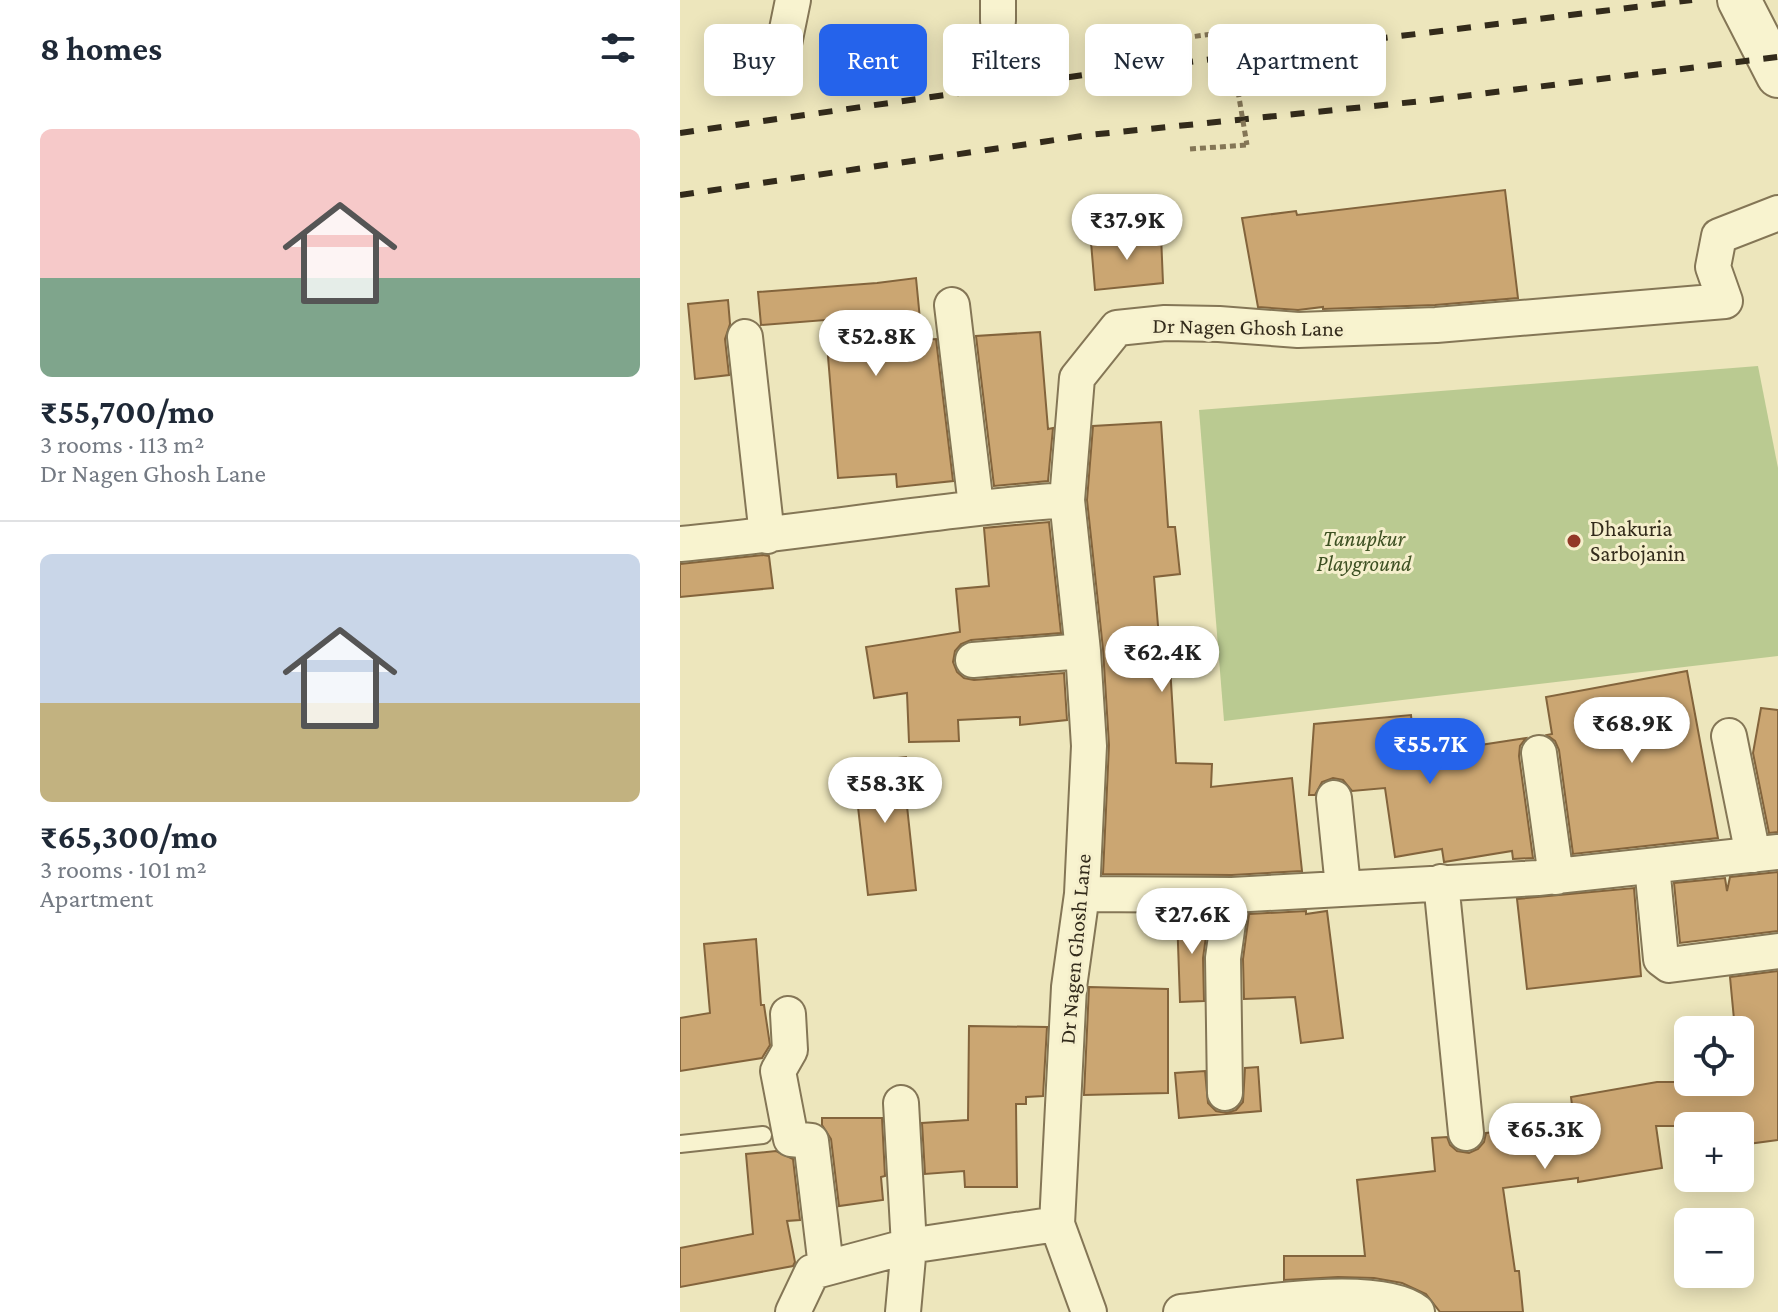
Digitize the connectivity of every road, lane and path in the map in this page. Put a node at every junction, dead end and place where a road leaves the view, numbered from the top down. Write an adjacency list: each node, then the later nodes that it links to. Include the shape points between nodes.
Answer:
1 (793, 0): 3 (street)
2 (1739, 0): 5 (street)
3 (788, 24)
4 (1192, 37): 6 (path, bridge, via 1228,32 1247,145)
5 (1774, 67)
6 (1190, 149)
7 (1778, 213): 10 (street, Dr Nagen Ghosh Lane, via 1719,236 1713,267 1725,301 1436,325 1298,330 1165,323 1117,328 1077,378)
8 (952, 305): 11 (street)
9 (745, 337): 12 (street)
10 (1067, 500): 11 (street); 14 (street, Dr Nagen Ghosh Lane)
11 (976, 506): 12 (street)
12 (767, 536): 13 (street)
13 (680, 544)
14 (1083, 651): 15 (street); 24 (street, Dr Nagen Ghosh Lane, via 1089,746)
15 (973, 660)
16 (1729, 736): 19 (street)
17 (1539, 753): 21 (street)
18 (1334, 798): 23 (street)
19 (1765, 854): 20 (street)
20 (1652, 866): 21 (street); 26 (street, via 1658,946 1669,965)
21 (1556, 877): 22 (street)
22 (1441, 882): 23 (street); 30 (street)
23 (1343, 887): 25 (street)
24 (1082, 894): 25 (street); 33 (street, Dr Nagen Ghosh Lane, via 1069,987)
25 (1232, 895): 28 (street, via 1223,958)
26 (1778, 951)
27 (788, 1014): 35 (street, via 790,1050 778,1071 791,1139 811,1141)
28 (1225, 1093)
29 (901, 1103): 34 (street)
30 (1466, 1133)
31 (763, 1135): 32 (lane)
32 (680, 1144)
33 (1057, 1224): 34 (street); 38 (street, Dr Nagen Ghosh Lane)
34 (909, 1246): 35 (street); 37 (street)
35 (826, 1267): 36 (street, via 812,1272)
36 (793, 1312)
37 (903, 1312)
38 (1089, 1312)
39 (1181, 1312): 40 (street, via 1355,1297 1386,1299)
40 (1417, 1312)

